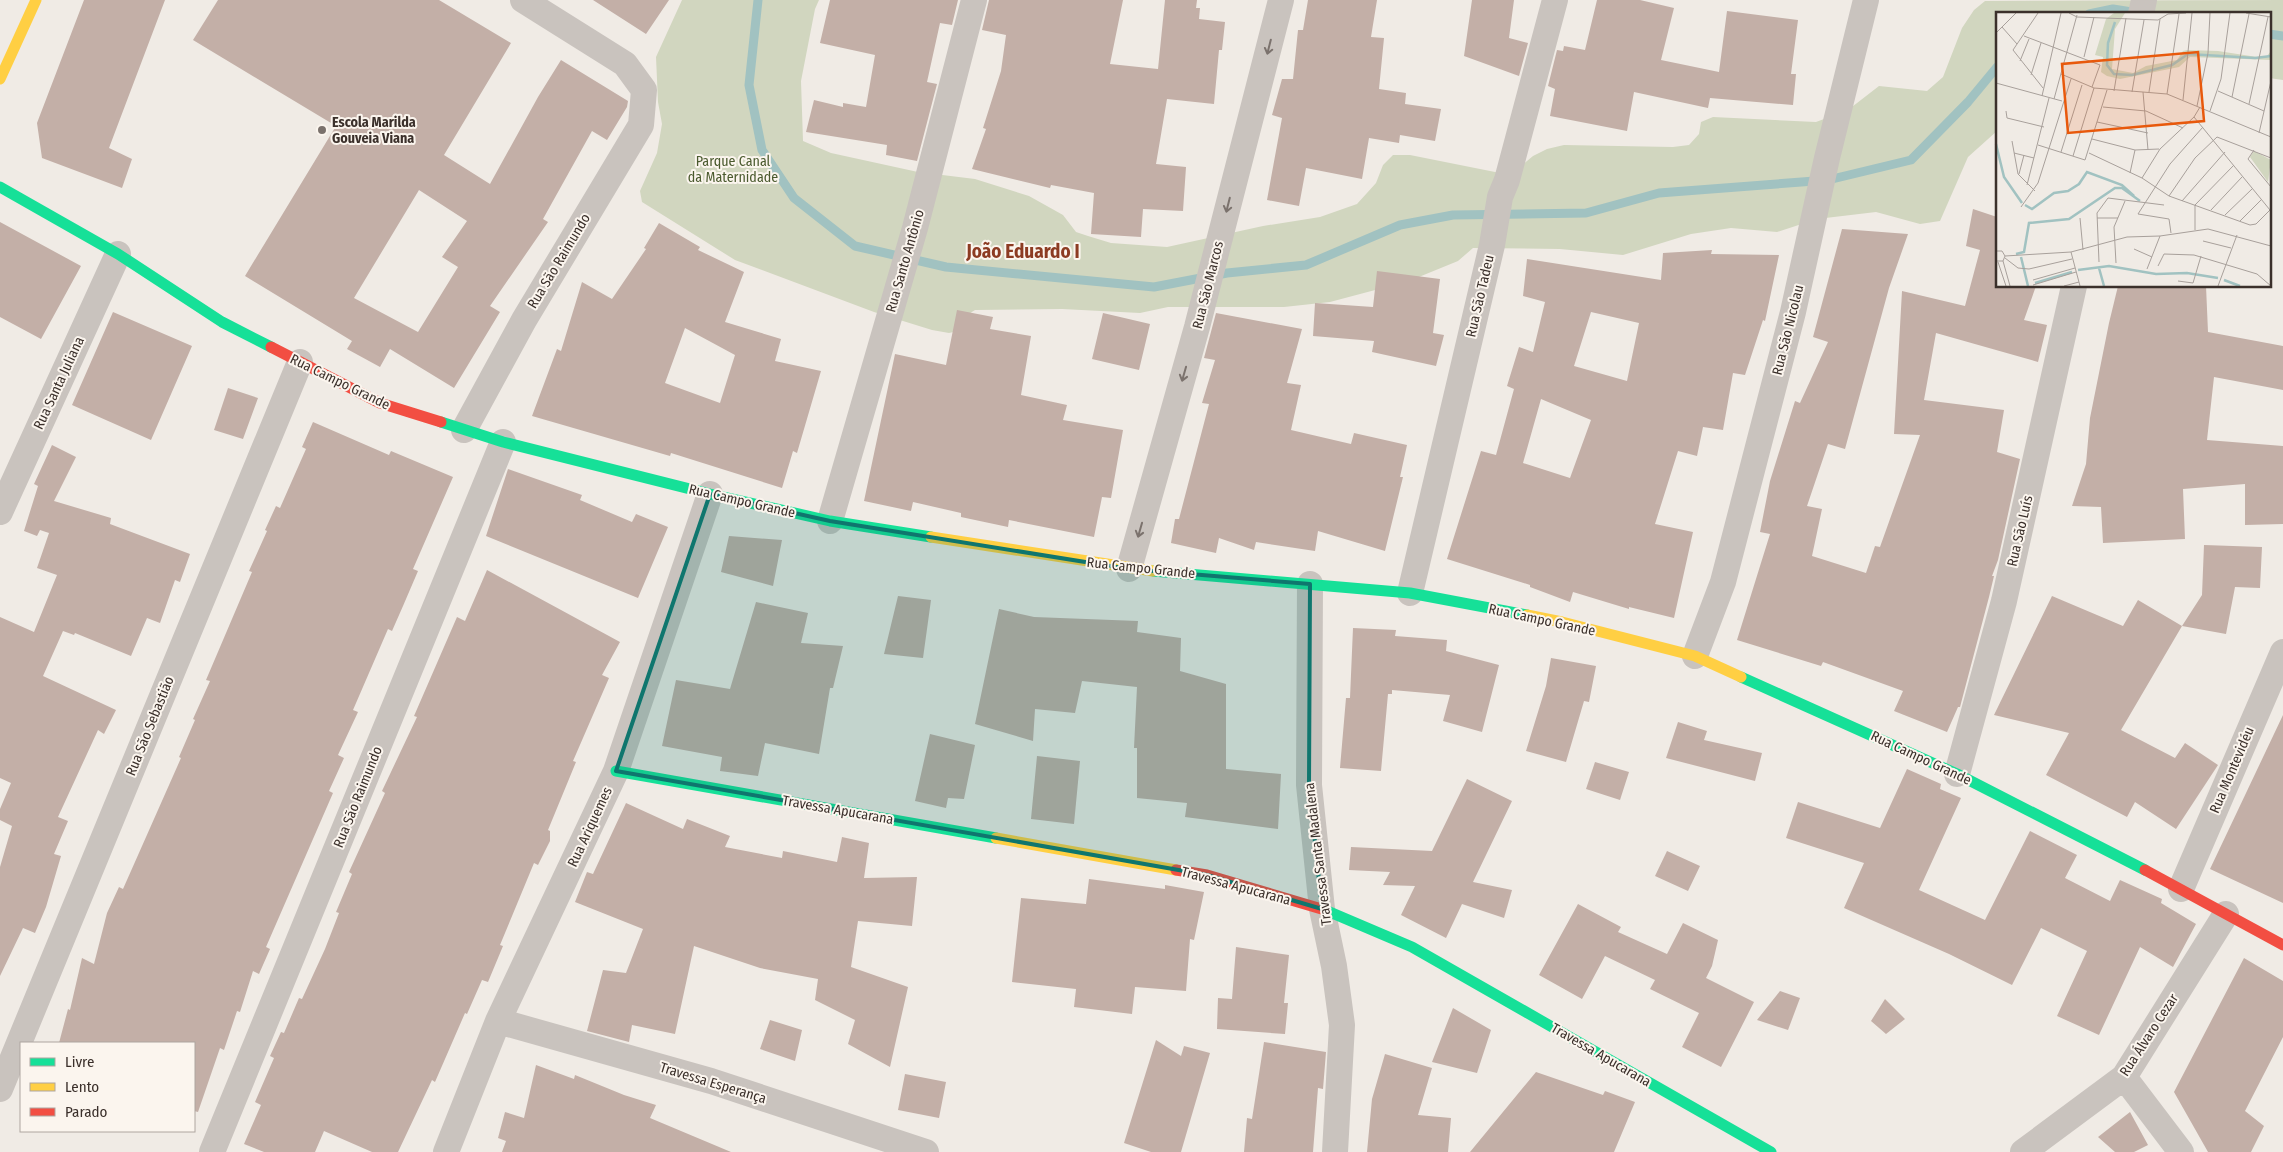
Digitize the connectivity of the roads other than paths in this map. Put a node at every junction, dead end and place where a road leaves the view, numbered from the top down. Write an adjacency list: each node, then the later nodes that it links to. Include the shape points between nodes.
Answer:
1 (36, 0): 7 (street)
2 (522, 0): 12 (street, Rua São Raimundo, via 625,64 644,90 642,125 524,320)
3 (974, 0): 16 (street, Rua Santo Antônio, via 911,244)
4 (1281, 0): 17 (street, Rua São Marcos, one-way to 17, via 1198,327)
5 (1554, 0): 19 (street, Rua São Tadeu, via 1508,180 1500,197 1492,245)
6 (1866, 0): 21 (street, Rua São Nicolau, via 1793,312 1723,582)
7 (0, 79)
8 (0, 187): 9 (street, Rua Campo Grande)
9 (118, 254): 11 (street, Rua Campo Grande, via 222,322); 15 (street, Rua Santa Juliana)
10 (2074, 288): 23 (street, Rua São Luís, via 2004,602)
11 (300, 362): 12 (street, Rua Campo Grande, via 380,403); 30 (street, Rua São Sebastião)
12 (464, 430): 13 (street, Rua Campo Grande)
13 (503, 442): 14 (street, Rua Campo Grande); 31 (street, Rua São Raimundo)
14 (710, 494): 16 (street, Rua Campo Grande); 22 (street, Rua Ariquemes)
15 (0, 512)
16 (830, 521): 17 (street, Rua Campo Grande)
17 (1129, 569): 18 (street, Rua Campo Grande)
18 (1310, 584): 19 (street, Rua Campo Grande); 25 (street, Travessa Santa Madalena, via 1309,785)
19 (1410, 593): 21 (street, Rua Campo Grande, via 1562,622)
20 (2283, 652): 24 (street, Rua Montevidéu)
21 (1695, 656): 23 (street, Rua Campo Grande)
22 (616, 771): 25 (street, Travessa Apucarana, via 1207,875); 28 (street, Rua Ariquemes)
23 (1957, 774): 24 (street, Rua Campo Grande)
24 (2182, 889): 26 (street, Rua Campo Grande)
25 (1322, 910): 34 (street, Travessa Santa Madalena, via 1342,1025); 35 (street, Travessa Apucarana, via 1412,948)
26 (2226, 914): 27 (street, Rua Campo Grande); 29 (street, Rua Álvaro Cezar)
27 (2283, 944)
28 (498, 1021): 32 (street, Rua Ariquemes); 33 (street, Travessa Esperança, via 711,1081)
29 (2124, 1077): 36 (street, Rua Álvaro Cezar); 37 (street)
30 (0, 1089)
31 (212, 1152)
32 (446, 1152)
33 (926, 1152)
34 (1335, 1152)
35 (1771, 1152)
36 (2023, 1152)
37 (2181, 1152)

